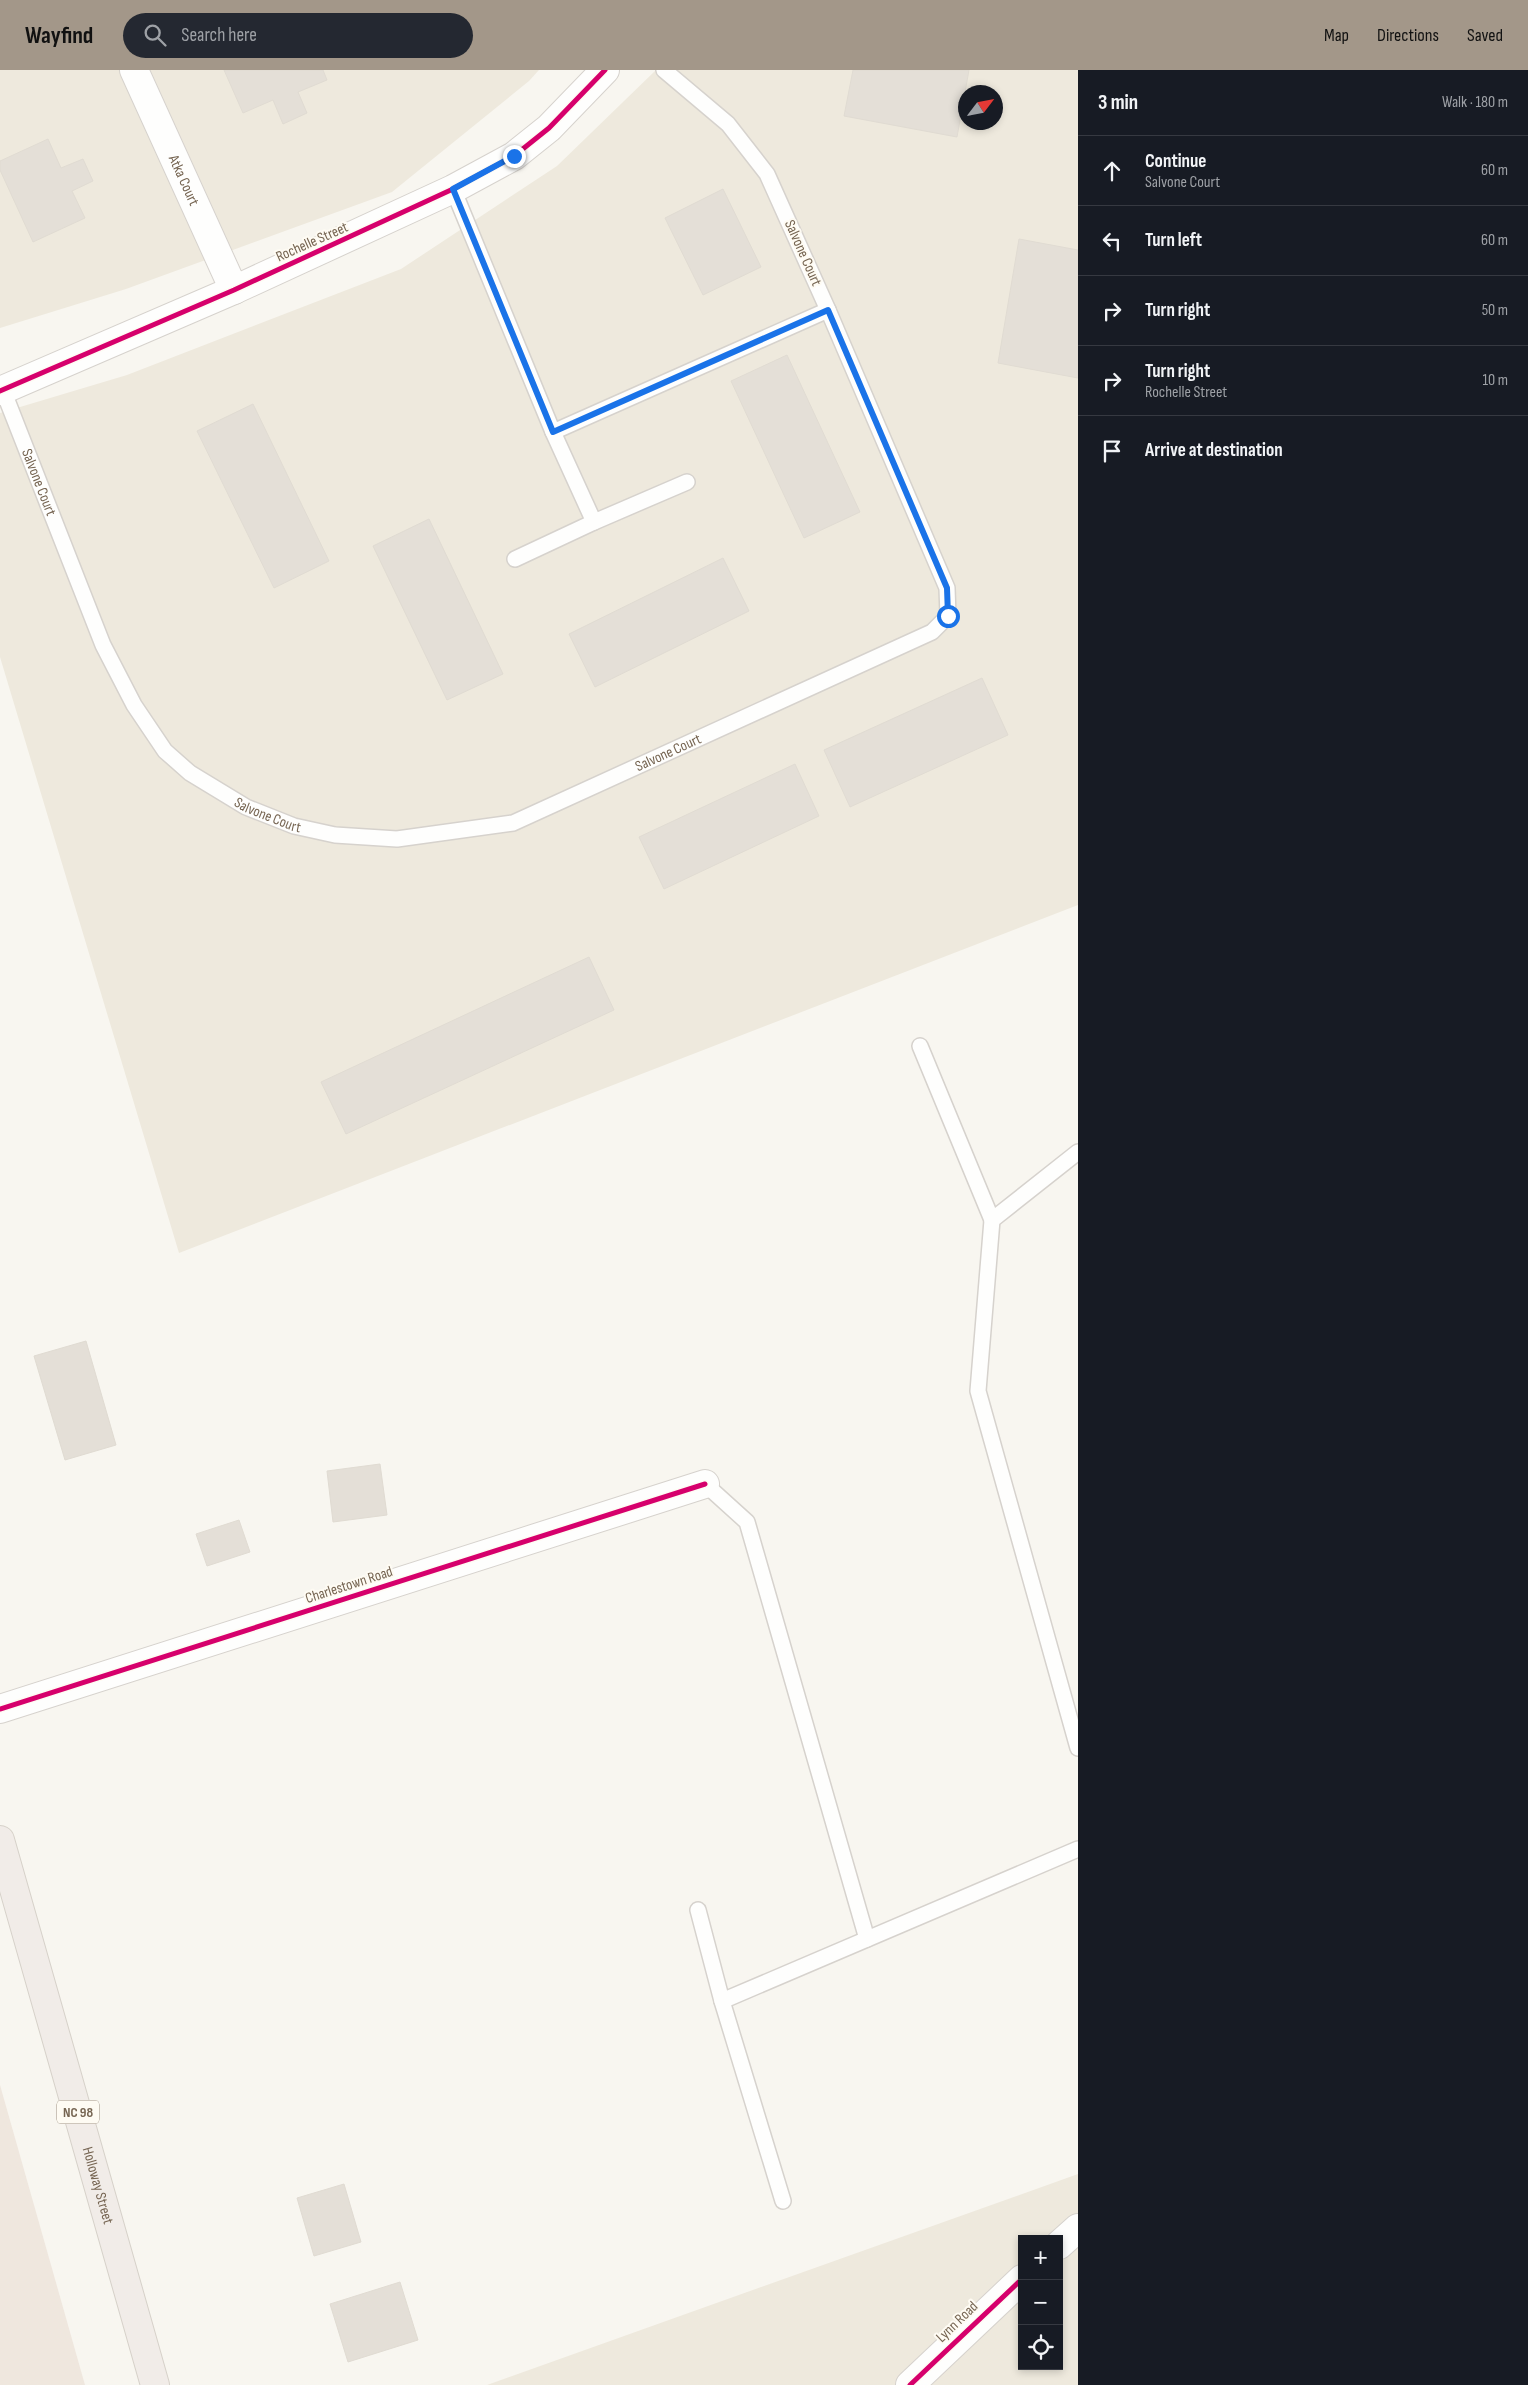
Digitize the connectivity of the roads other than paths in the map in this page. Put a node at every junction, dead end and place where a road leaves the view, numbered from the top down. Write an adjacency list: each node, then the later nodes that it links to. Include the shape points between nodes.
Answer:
1 (134, 70): 5 (street, Atka Court)
2 (605, 70): 4 (street, Rochelle Street, via 548,128 514,156)
3 (664, 70): 6 (lane, Salvone Court, via 728,124 767,174)
4 (453, 189): 5 (street, Rochelle Street); 8 (lane)
5 (234, 290): 7 (street, Rochelle Street)
6 (828, 310): 7 (lane, Salvone Court, via 947,588 948,616 932,632 513,823 398,839 335,835 294,826 246,807 219,792 165,751 134,705 103,645); 8 (lane)
7 (2, 390)
8 (553, 432): 10 (lane)
9 (688, 482): 10 (lane)
10 (594, 522): 11 (lane)
11 (515, 559)
12 (920, 1046): 14 (lane)
13 (1078, 1152): 14 (lane)
14 (992, 1220): 17 (lane, via 978,1391)
15 (705, 1484): 16 (street, Charlestown Road); 21 (lane, via 747,1522)
16 (0, 1709)
17 (1078, 1748)
18 (0, 1840): 27 (highway, Holloway Street / NC 98)
19 (1078, 1849): 21 (lane)
20 (698, 1910): 22 (lane)
21 (867, 1939): 22 (lane)
22 (722, 2001): 23 (lane)
23 (783, 2201)
24 (1078, 2228): 25 (street)
25 (1063, 2241)
26 (1021, 2280): 28 (street, Lynn Road)
27 (155, 2385)
28 (910, 2385)

